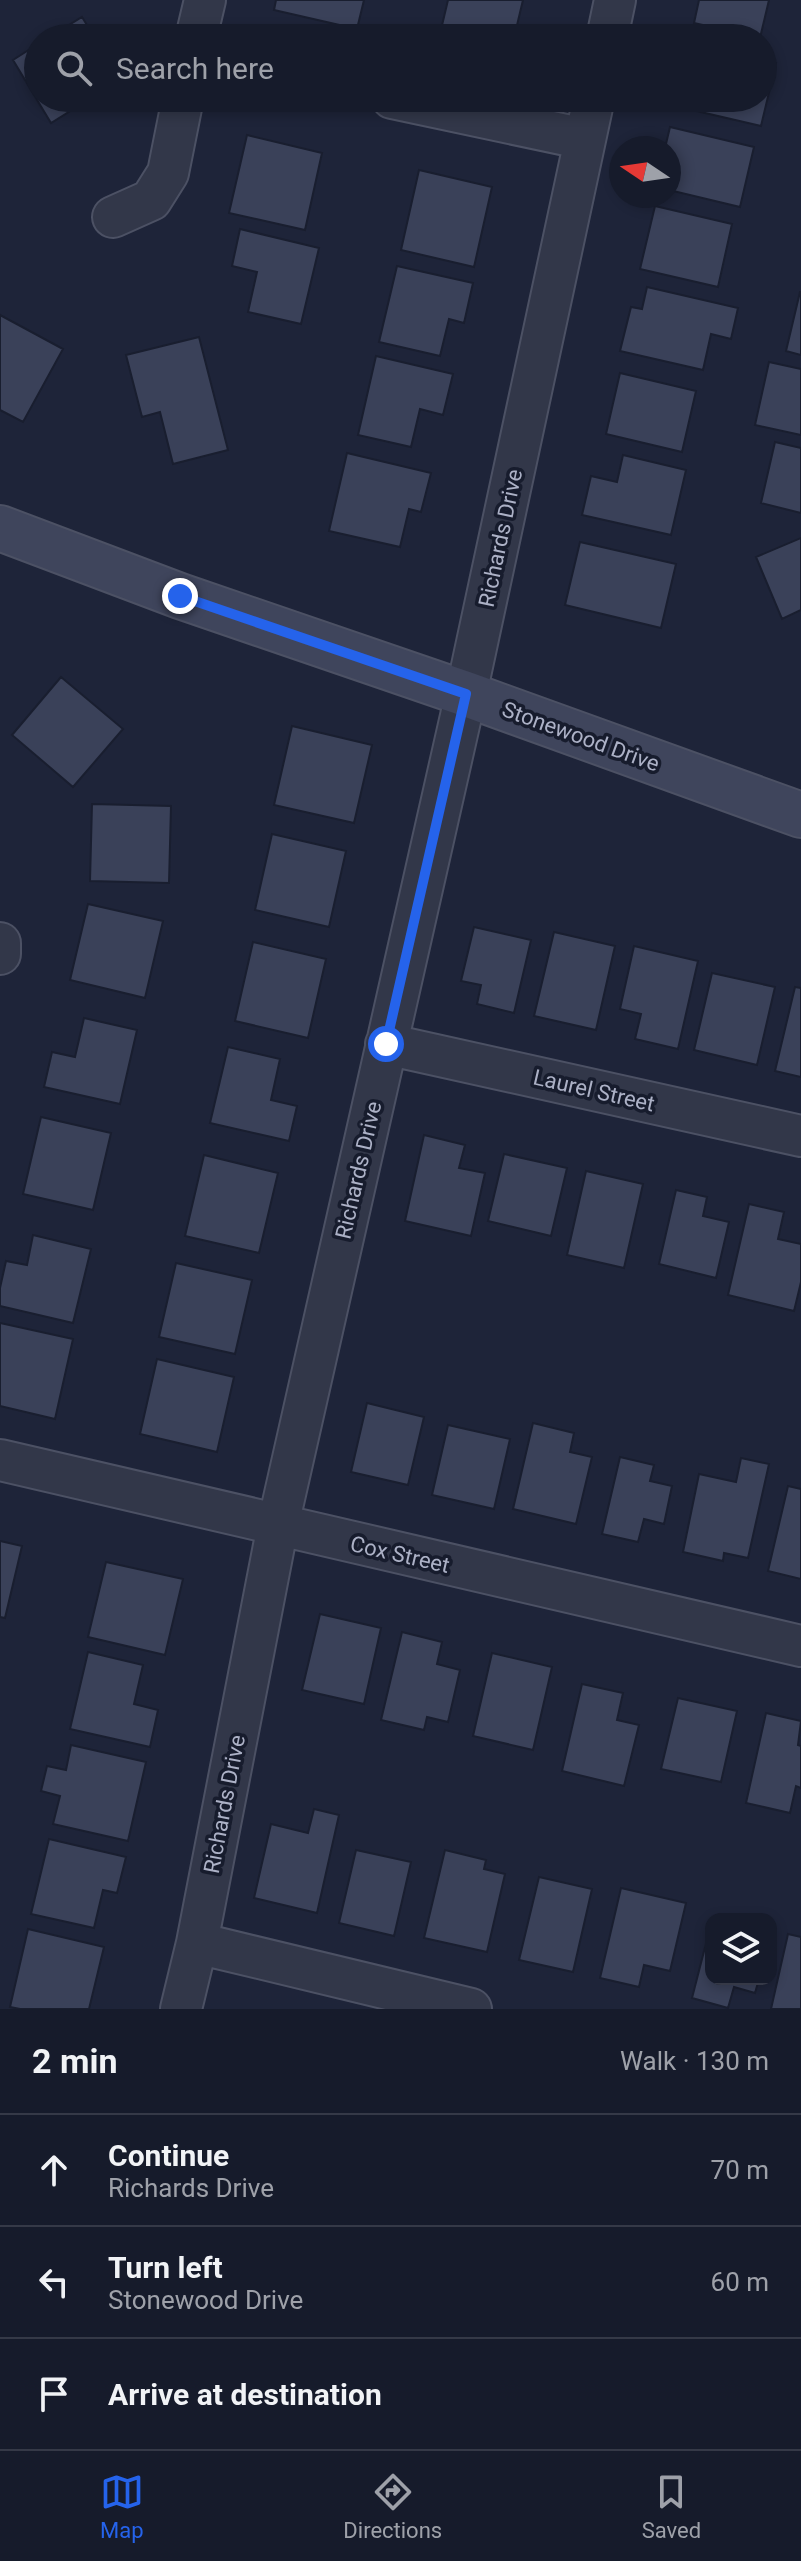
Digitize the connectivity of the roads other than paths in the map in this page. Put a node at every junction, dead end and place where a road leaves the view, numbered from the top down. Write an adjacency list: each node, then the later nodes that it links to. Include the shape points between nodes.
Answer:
1 (205, 0): 3 (street)
2 (615, 0): 4 (street)
3 (199, 24)
4 (610, 24)
5 (180, 112): 9 (street, via 168,173 151,200)
6 (458, 112): 8 (street)
7 (591, 112): 8 (street, Richards Drive)
8 (585, 139): 11 (street, Richards Drive)
9 (113, 217)
10 (0, 528): 11 (street, Stonewood Drive)
11 (466, 694): 12 (street, Stonewood Drive); 15 (street, Richards Drive)
12 (801, 815)
13 (0, 943): 14 (street)
14 (0, 954)
15 (386, 1044): 16 (street, Laurel Street); 18 (street, Richards Drive)
16 (801, 1136)
17 (0, 1460): 18 (street, Cox Street)
18 (278, 1525): 19 (street, Cox Street); 20 (street, Richards Drive)
19 (801, 1646)
20 (197, 1943): 21 (street, Richards Drive); 22 (street)
21 (181, 2009)
22 (471, 2009)

